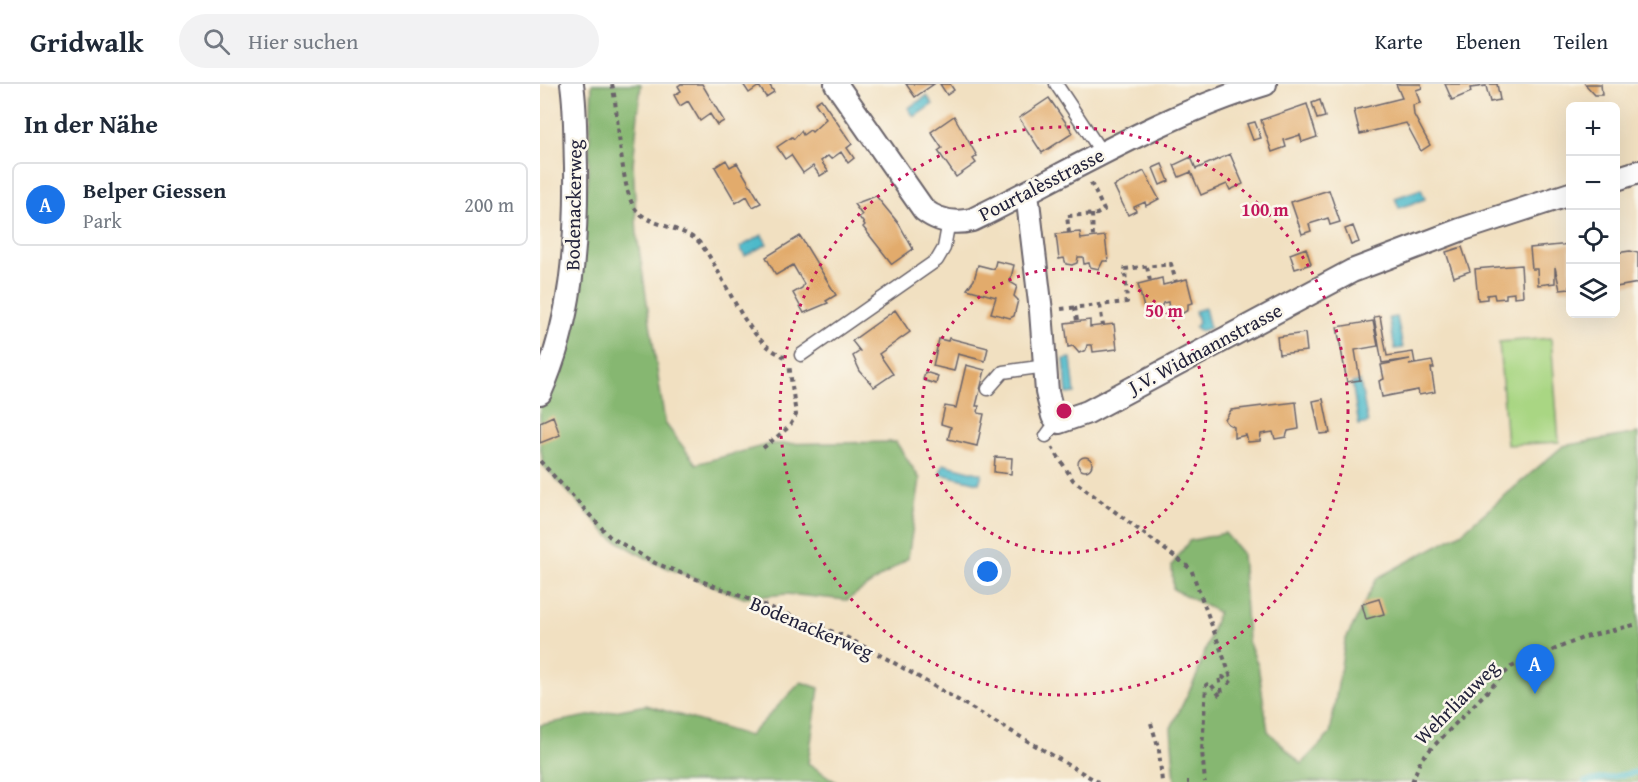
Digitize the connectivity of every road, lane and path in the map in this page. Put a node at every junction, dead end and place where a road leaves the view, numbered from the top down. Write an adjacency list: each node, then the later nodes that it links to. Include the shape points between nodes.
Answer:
1 (572, 84): 28 (street, Bodenackerweg, via 576,219 572,287 557,349)
2 (612, 84): 25 (path, via 624,175 632,203 644,215 686,232 699,242 758,336 777,353)
3 (837, 84): 14 (street, via 918,202 932,216)
4 (1056, 84): 7 (lane)
5 (1265, 84): 6 (street, Pourtalèsstrasse)
6 (1229, 89): 7 (street, Pourtalèsstrasse)
7 (1102, 153): 8 (street, Pourtalèsstrasse)
8 (1082, 164): 11 (street, Pourtalèsstrasse); 13 (path, via 1104,210)
9 (1638, 171): 10 (street)
10 (1620, 178)
11 (1027, 193): 14 (street, Pourtalèsstrasse, via 972,219); 22 (street)
12 (1566, 195): 29 (street, J.V. Widmannstrasse, via 1361,267)
13 (1092, 214): 15 (path, via 1067,216); 16 (path)
14 (949, 221): 25 (lane, via 944,248 937,260)
15 (1069, 233)
16 (1093, 238)
17 (1147, 267): 18 (path); 19 (path, via 1171,264); 20 (path, via 1125,269 1127,302)
18 (1150, 281)
19 (1176, 282)
20 (1100, 305): 21 (path); 24 (path)
21 (1076, 307): 22 (path); 23 (path)
22 (1041, 311): 26 (street)
23 (1077, 321)
24 (1103, 326)
25 (795, 356): 30 (path, via 789,365 796,415)
26 (1046, 366): 27 (lane, via 1003,372); 29 (street)
27 (988, 389)
28 (540, 393)
29 (1052, 429): 36 (path, via 1063,468 1073,480 1194,573 1232,679 1229,683 1219,677 1220,696 1210,683 1206,685 1202,751)
30 (763, 448)
31 (540, 461): 34 (path, Bodenackerweg, via 610,537 646,558 844,636)
32 (1638, 624): 37 (path, Wehrliauweg, via 1585,637 1510,667 1421,759)
33 (1151, 723): 35 (path)
34 (1098, 782)
35 (1162, 782)
36 (1205, 782)
37 (1412, 782)

